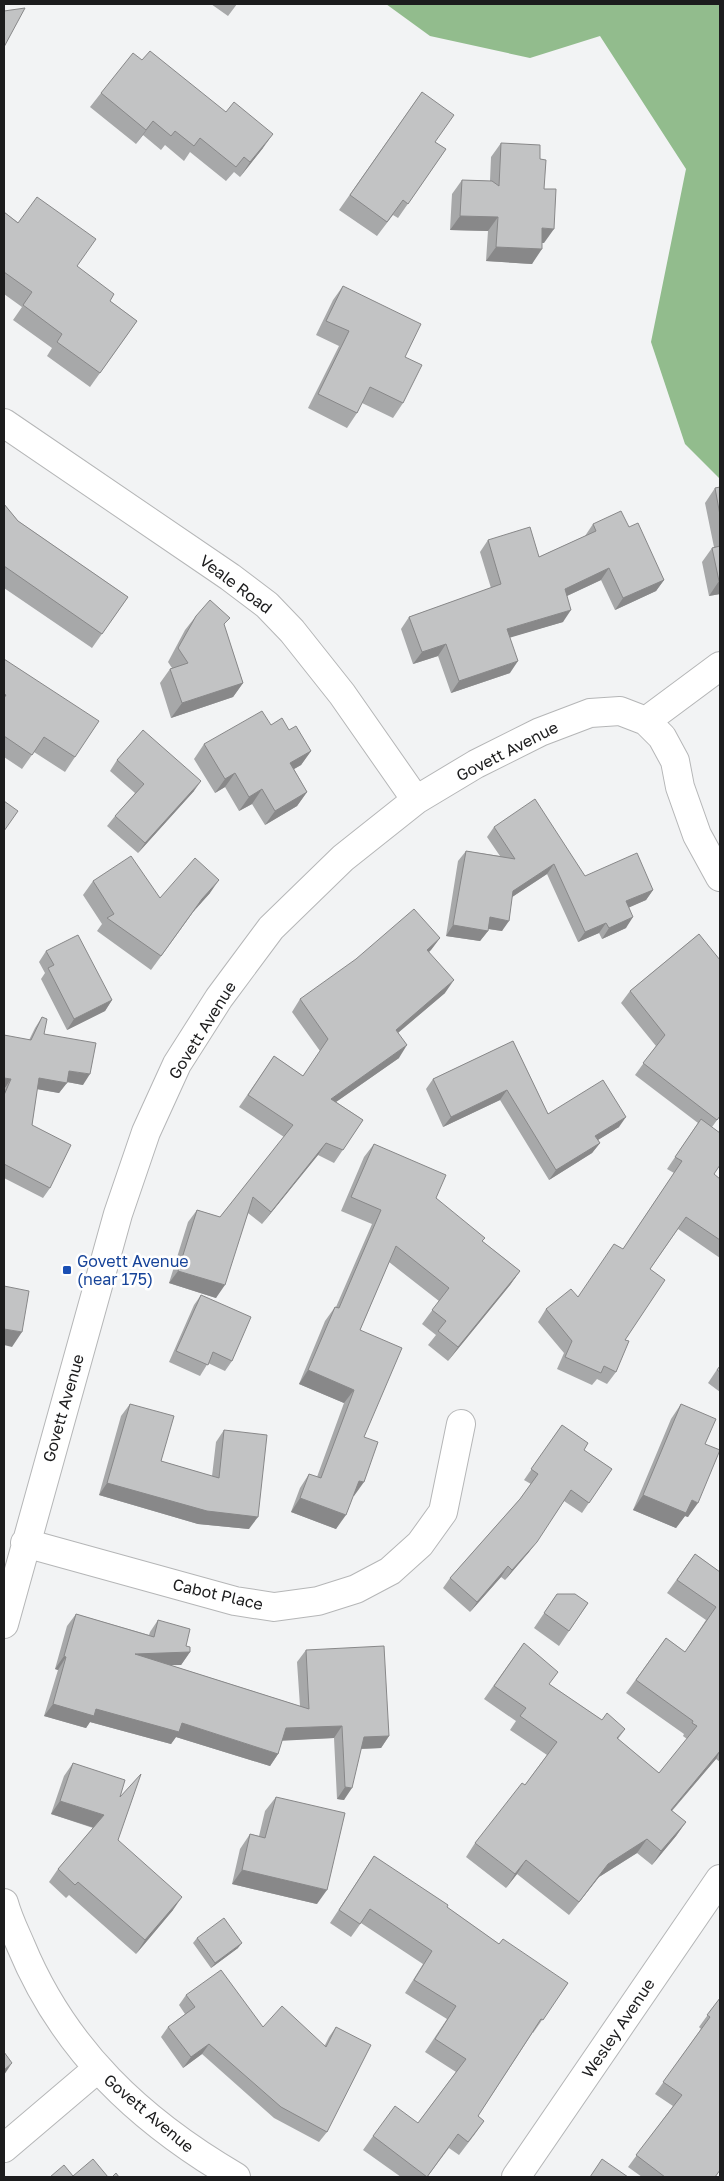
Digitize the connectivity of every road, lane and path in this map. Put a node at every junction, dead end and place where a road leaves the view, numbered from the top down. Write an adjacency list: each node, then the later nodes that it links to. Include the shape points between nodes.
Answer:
1 (4, 424): 4 (street, Veale Road, via 267,605 342,694)
2 (720, 666): 3 (street)
3 (646, 722): 4 (street, Govett Avenue, via 620,711 590,713 524,740); 5 (street, via 662,737 674,761 697,835)
4 (416, 800): 7 (street, Govett Avenue, via 343,858 271,928 219,998 177,1064 146,1132 118,1214)
5 (720, 877)
6 (461, 1424): 7 (street, Cabot Place, via 443,1512 420,1544 390,1571 356,1589 318,1601 274,1607 235,1601)
7 (25, 1543): 8 (street, Govett Avenue)
8 (4, 1624)
9 (720, 1879): 14 (street, Wesley Avenue)
10 (4, 1903): 11 (street, Govett Avenue, via 30,1969 60,2019)
11 (96, 2069): 12 (street); 13 (street, Govett Avenue, via 168,2132)
12 (4, 2148)
13 (236, 2177)
14 (516, 2177)

